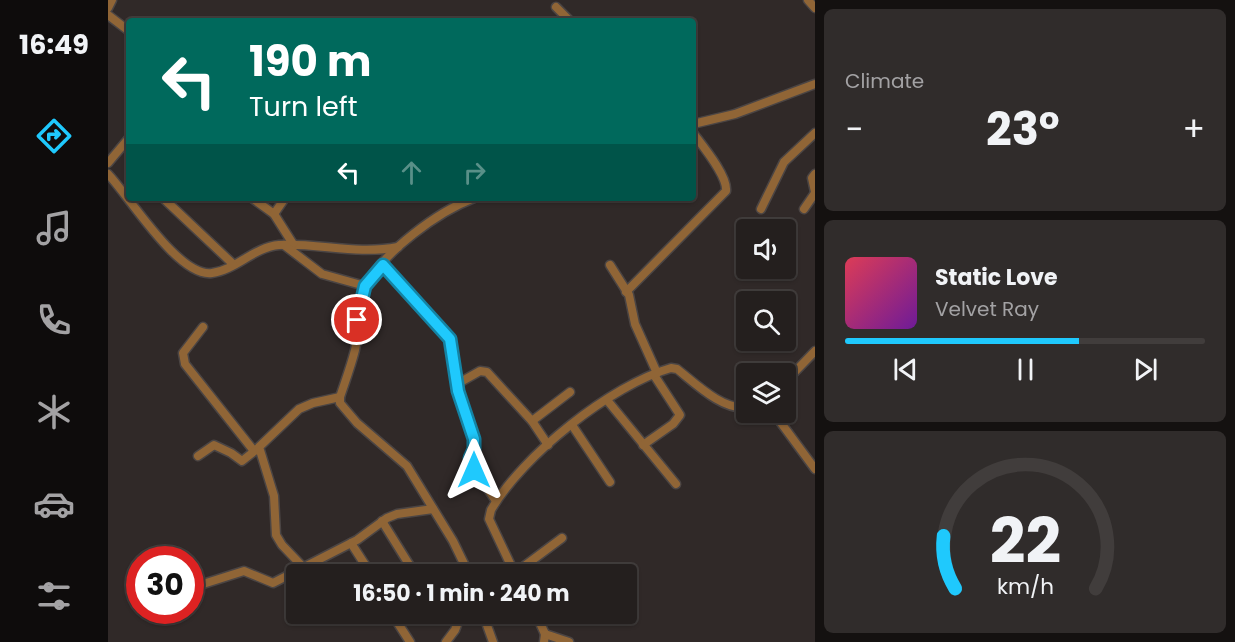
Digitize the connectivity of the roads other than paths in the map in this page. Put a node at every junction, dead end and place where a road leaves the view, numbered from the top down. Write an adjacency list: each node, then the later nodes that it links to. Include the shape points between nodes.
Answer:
1 (112, 0): 4 (street)
2 (808, 0): 5 (street)
3 (556, 7): 7 (street)
4 (108, 8)
5 (815, 8)
6 (108, 15): 8 (street)
7 (567, 18)
8 (126, 29)
9 (815, 84): 10 (street, via 735,114)
10 (696, 123)
11 (815, 133): 24 (street, via 784,162)
12 (696, 137): 34 (street, via 720,173 726,191)
13 (126, 142): 14 (street)
14 (108, 163)
15 (108, 174): 18 (street)
16 (815, 174): 17 (street)
17 (815, 192): 25 (street)
18 (126, 194)
19 (132, 201): 30 (street, via 138,215 188,265 202,273 214,273)
20 (166, 201): 30 (street)
21 (256, 201): 26 (street)
22 (283, 201): 26 (street)
23 (459, 201): 29 (street)
24 (761, 209)
25 (804, 209)
26 (274, 214): 27 (street)
27 (293, 244): 28 (street); 29 (street, via 373,252)
28 (284, 245): 30 (street, via 270,246); 33 (street, via 322,274)
29 (399, 247): 31 (street)
30 (233, 264)
31 (383, 265): 33 (street); 39 (street, via 450,339)
32 (610, 265): 34 (street)
33 (365, 286): 41 (street, via 357,320 356,348)
34 (627, 292): 38 (street)
35 (203, 327): 49 (street, via 183,353 185,364)
36 (815, 351): 37 (street)
37 (796, 371)
38 (655, 374): 42 (street); 43 (street, via 677,369); 48 (street, via 680,415)
39 (457, 384): 44 (street, via 483,370); 54 (street, via 474,439 470,463)
40 (570, 392): 44 (street)
41 (340, 398): 49 (street, via 299,409); 55 (street, via 357,423 407,466)
42 (607, 400): 46 (street); 48 (street)
43 (736, 407)
44 (532, 421): 47 (street)
45 (781, 423): 51 (street)
46 (572, 425): 47 (street); 52 (street)
47 (548, 445): 54 (street)
48 (643, 445): 53 (street)
49 (257, 449): 50 (street, via 242,461 214,445); 59 (street, via 274,496 276,535)
50 (198, 456)
51 (815, 469)
52 (610, 482)
53 (676, 484)
54 (496, 501): 64 (street, via 489,519)
55 (433, 509): 56 (street, via 398,514); 63 (street)
56 (382, 521): 58 (street); 62 (street)
57 (562, 538): 65 (street)
58 (351, 543): 60 (street); 61 (street)
59 (300, 564)
60 (309, 564)
61 (364, 564)
62 (410, 564)
63 (463, 564)
64 (510, 564)
65 (528, 564)
66 (286, 576): 67 (street, via 273,583 244,571)
67 (204, 584)
68 (398, 624): 72 (street)
69 (456, 624): 73 (street)
70 (487, 624): 74 (street)
71 (545, 638): 75 (street)
72 (410, 642)
73 (446, 642)
74 (493, 642)
75 (568, 642)

